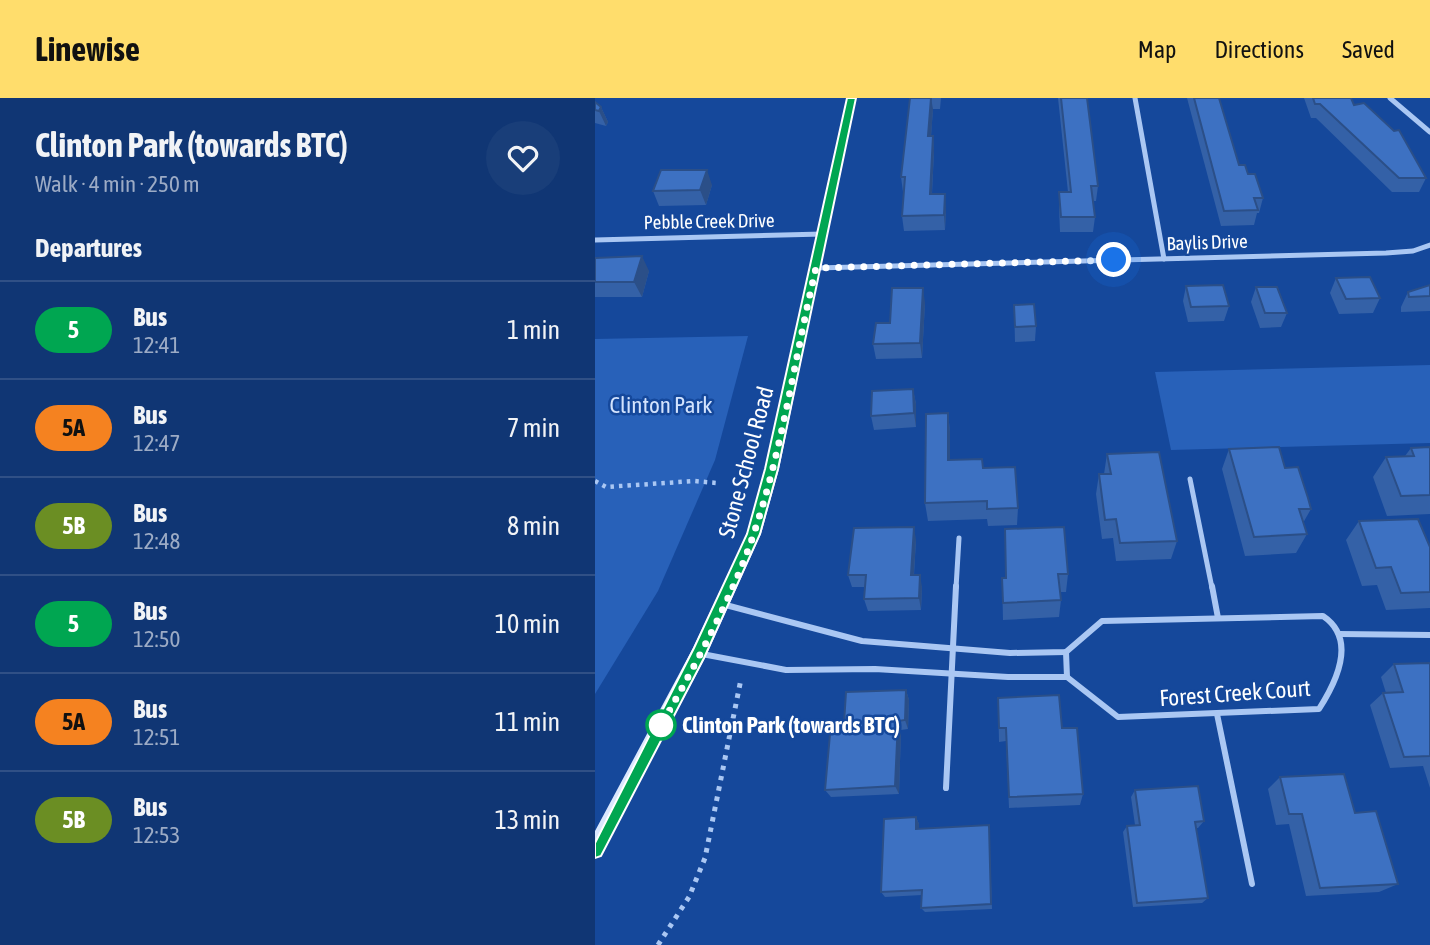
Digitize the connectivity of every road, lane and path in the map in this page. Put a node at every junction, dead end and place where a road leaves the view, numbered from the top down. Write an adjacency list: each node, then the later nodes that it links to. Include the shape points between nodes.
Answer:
1 (851, 98): 5 (main road, Stone School Road)
2 (1135, 98): 8 (street)
3 (1390, 98): 4 (street)
4 (1430, 132)
5 (823, 234): 6 (street, Pebble Creek Drive); 9 (main road, Stone School Road)
6 (595, 240)
7 (1430, 245): 8 (street, Baylis Drive, via 1386,253)
8 (1164, 259): 9 (street, Baylis Drive)
9 (816, 268): 14 (main road, Stone School Road, via 754,534)
10 (1190, 479): 15 (lane)
11 (595, 481): 12 (path, via 606,487 694,481)
12 (717, 484)
13 (958, 538): 18 (lane)
14 (722, 604): 18 (lane, via 862,642); 20 (main road, Stone School Road)
15 (1218, 618): 16 (lane, via 1323,616 1332,620); 19 (lane, via 1102,621)
16 (1339, 634): 17 (lane); 24 (lane, Forest Creek Court, via 1344,649 1319,709)
17 (1430, 635)
18 (952, 651): 19 (lane); 21 (lane)
19 (1066, 652): 22 (lane)
20 (699, 653): 21 (lane, via 786,670); 26 (main road, Stone School Road)
21 (949, 673): 22 (lane); 25 (lane)
22 (1067, 677): 24 (lane, Forest Creek Court, via 1118,717)
23 (741, 679): 28 (path, via 705,858 689,897)
24 (1217, 714): 27 (lane)
25 (946, 788)
26 (595, 849)
27 (1252, 884)
28 (657, 945)

